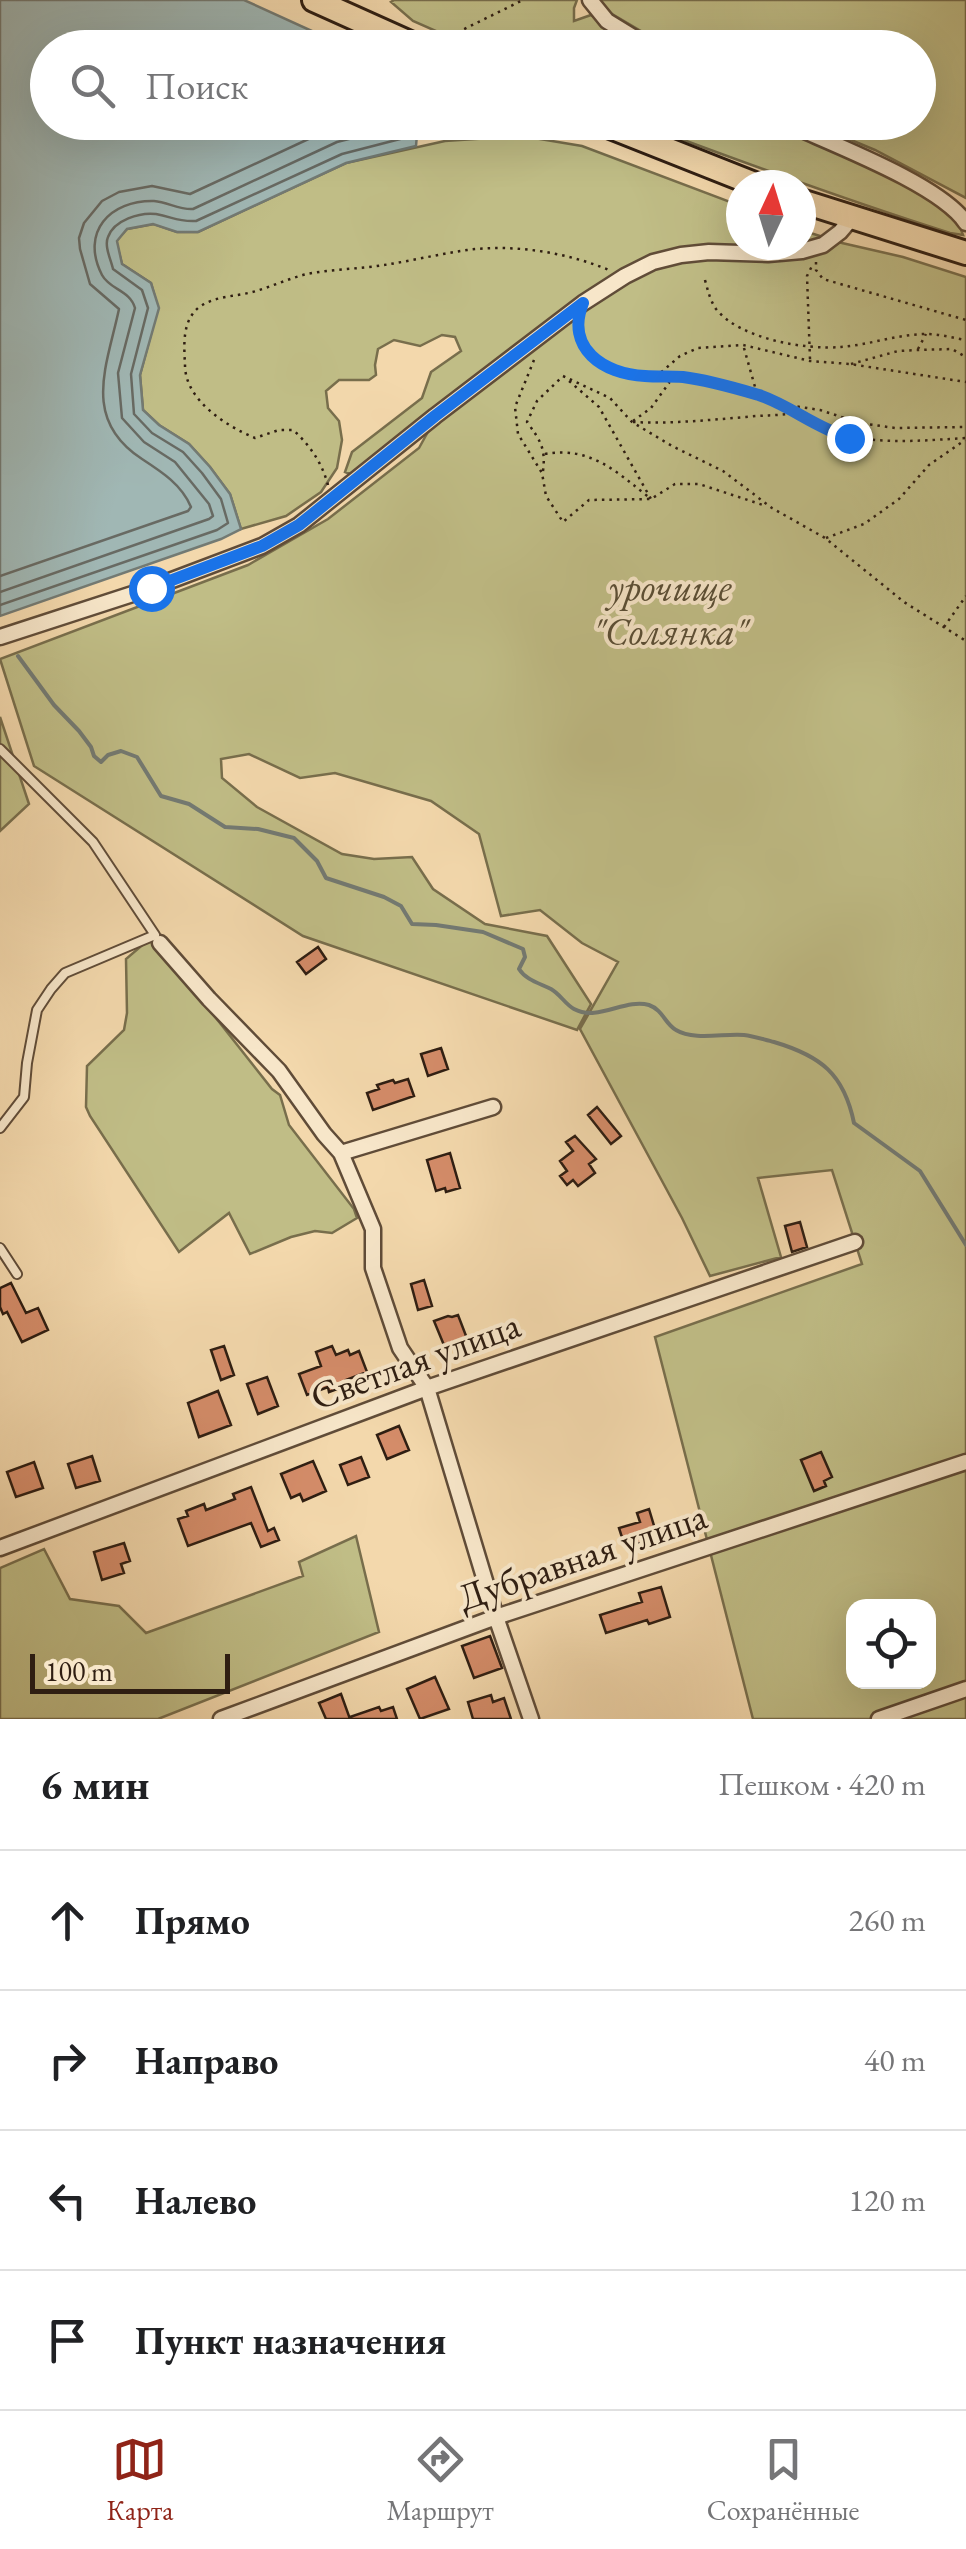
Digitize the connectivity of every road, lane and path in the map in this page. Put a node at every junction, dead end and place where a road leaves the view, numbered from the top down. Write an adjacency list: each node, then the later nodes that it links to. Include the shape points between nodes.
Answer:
1 (314, 0): 4 (main road)
2 (523, 0): 5 (path)
3 (590, 0): 6 (street)
4 (381, 30)
5 (462, 30)
6 (621, 30)
7 (643, 140): 9 (main road)
8 (824, 140): 12 (street, via 944,200)
9 (726, 173)
10 (816, 206): 11 (main road)
11 (852, 218): 13 (main road); 14 (street, via 824,244 802,251 681,255)
12 (966, 223)
13 (966, 253)
14 (624, 276): 16 (street); 39 (path, via 534,250 471,249 308,274 201,306 184,338 185,375 205,408 255,438 293,430 324,470)
15 (705, 280): 21 (path, via 719,313 737,327)
16 (583, 303): 27 (path, via 578,335 594,359 614,370); 39 (street)
17 (966, 320): 21 (path, via 823,279 816,258 807,276)
18 (926, 334): 19 (path); 21 (path); 23 (path)
19 (966, 340)
20 (743, 345): 25 (path); 27 (path, via 698,348); 31 (path)
21 (810, 347): 25 (path)
22 (538, 348): 38 (path, via 515,407 518,434)
23 (918, 350): 24 (path, via 952,348); 26 (path)
24 (966, 357)
25 (810, 360): 26 (path)
26 (850, 364): 30 (path)
27 (658, 374): 29 (path)
28 (563, 376): 34 (path, via 610,398); 37 (path, via 537,401 527,422); 40 (path, via 599,406)
29 (669, 376): 31 (path); 34 (path, via 651,408)
30 (966, 382)
31 (757, 395): 32 (path)
32 (782, 404): 33 (path); 35 (path, via 895,428)
33 (794, 413): 34 (path); 36 (path, via 849,438)
34 (632, 422): 41 (path, via 722,471)
35 (966, 427)
36 (966, 439): 42 (path, via 864,524)
37 (545, 454): 38 (path); 40 (path, via 566,450 604,462)
38 (542, 473): 40 (path, via 546,496 563,522 589,500)
39 (332, 497): 45 (street, via 262,546)
40 (651, 499): 41 (path, via 675,484 699,484)
41 (772, 508): 42 (path)
42 (825, 538): 44 (path)
43 (966, 596): 44 (path)
44 (943, 628): 46 (path)
45 (0, 637)
46 (966, 641)
47 (0, 749): 48 (lane, via 92,842)
48 (158, 938): 50 (lane, via 66,973 51,989 36,1010 24,1097); 51 (street, via 279,1071)
49 (492, 1107): 51 (street)
50 (0, 1128)
51 (342, 1154): 55 (street, via 373,1229 373,1268 400,1348)
52 (854, 1242): 55 (street, Светлая улица)
53 (0, 1248): 54 (lane)
54 (17, 1274)
55 (428, 1388): 57 (street, Светлая улица); 58 (street)
56 (966, 1462): 58 (street, Дубравная улица)
57 (0, 1548)
58 (496, 1617): 60 (street, Дубравная улица); 61 (street)
59 (966, 1689): 62 (street)
60 (221, 1719)
61 (531, 1719)
62 (879, 1719)

